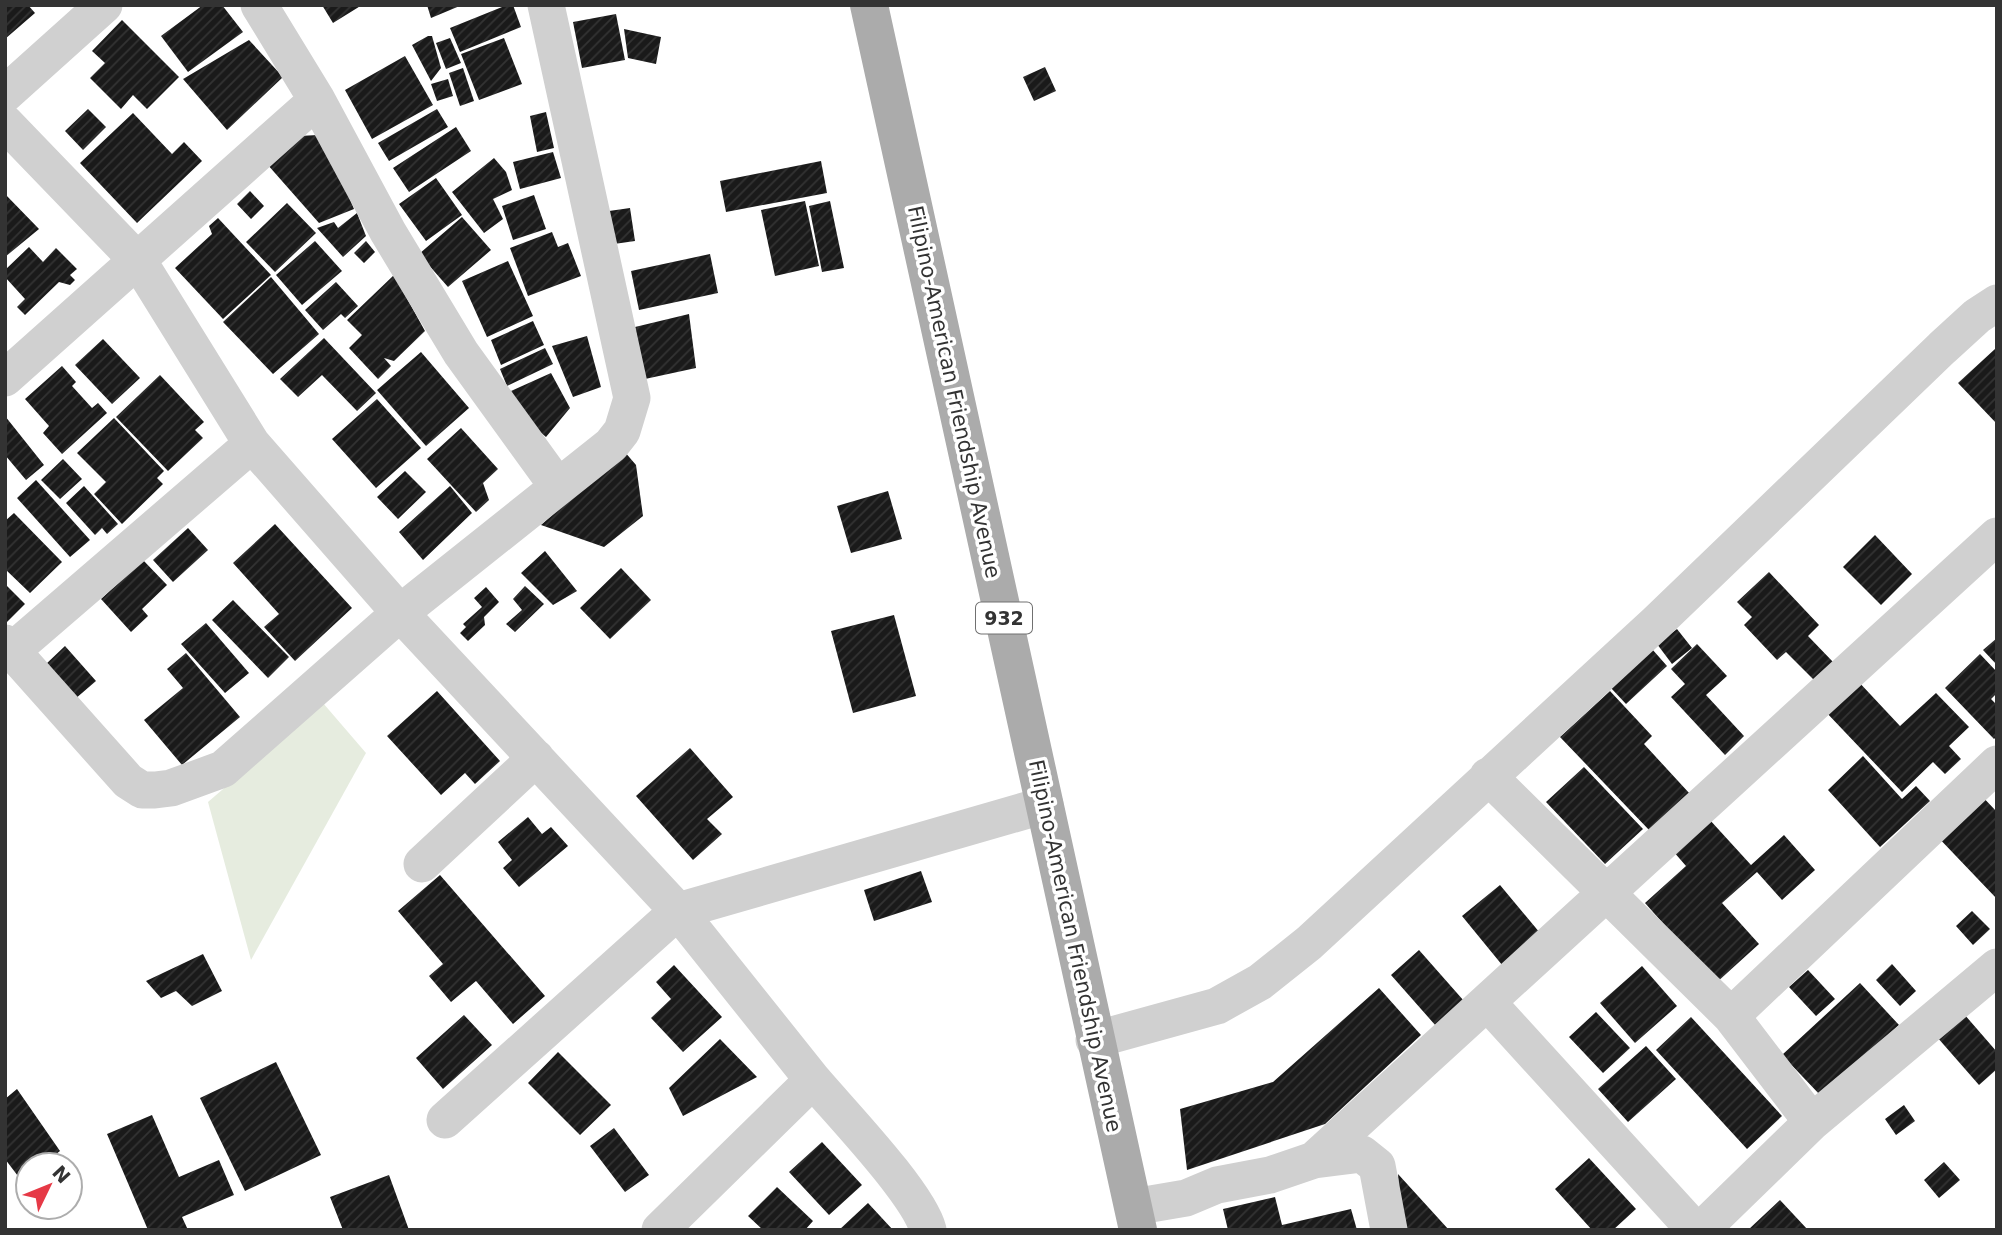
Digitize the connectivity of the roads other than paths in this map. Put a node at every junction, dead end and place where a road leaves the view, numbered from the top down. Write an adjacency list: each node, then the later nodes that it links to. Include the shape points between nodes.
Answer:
1 (104, 5): 5 (street)
2 (259, 5): 6 (street)
3 (546, 5): 12 (street, via 632,398 622,431)
4 (869, 5): 19 (main road, Filipino-American Friendship Avenue / 932)
5 (5, 94)
6 (317, 100): 8 (street); 12 (street, via 388,232 461,353)
7 (5, 123): 8 (street)
8 (139, 262): 10 (street); 11 (street)
9 (1997, 303): 18 (street, via 1942,348 1656,623)
10 (5, 378)
11 (252, 444): 14 (street); 15 (street)
12 (558, 487): 14 (street)
13 (1997, 536): 21 (street)
14 (400, 613): 15 (street, via 223,769 155,790 142,790 128,781); 16 (street)
15 (9, 646)
16 (536, 758): 20 (street); 22 (street)
17 (1997, 764): 25 (street)
18 (1488, 776): 21 (street); 26 (street, via 1309,943 1259,982 1217,1006)
19 (1045, 805): 22 (street); 26 (main road, Filipino-American Friendship Avenue / 932)
20 (422, 864)
21 (1604, 894): 24 (street); 25 (street)
22 (678, 911): 27 (street); 28 (street)
23 (1997, 967): 29 (street)
24 (1488, 1003): 30 (street); 35 (street)
25 (1731, 1016): 29 (street)
26 (1094, 1040): 31 (main road, Filipino-American Friendship Avenue / 932)
27 (813, 1080): 32 (street); 33 (street, via 901,1186 925,1218)
28 (445, 1120)
29 (1812, 1122): 36 (street)
30 (1314, 1160): 31 (street, via 1270,1175 1217,1185); 34 (street, via 1362,1154 1370,1158 1377,1166)
31 (1136, 1218)
32 (660, 1230)
33 (928, 1230)
34 (1389, 1230)
35 (1695, 1230)
36 (1701, 1230)

